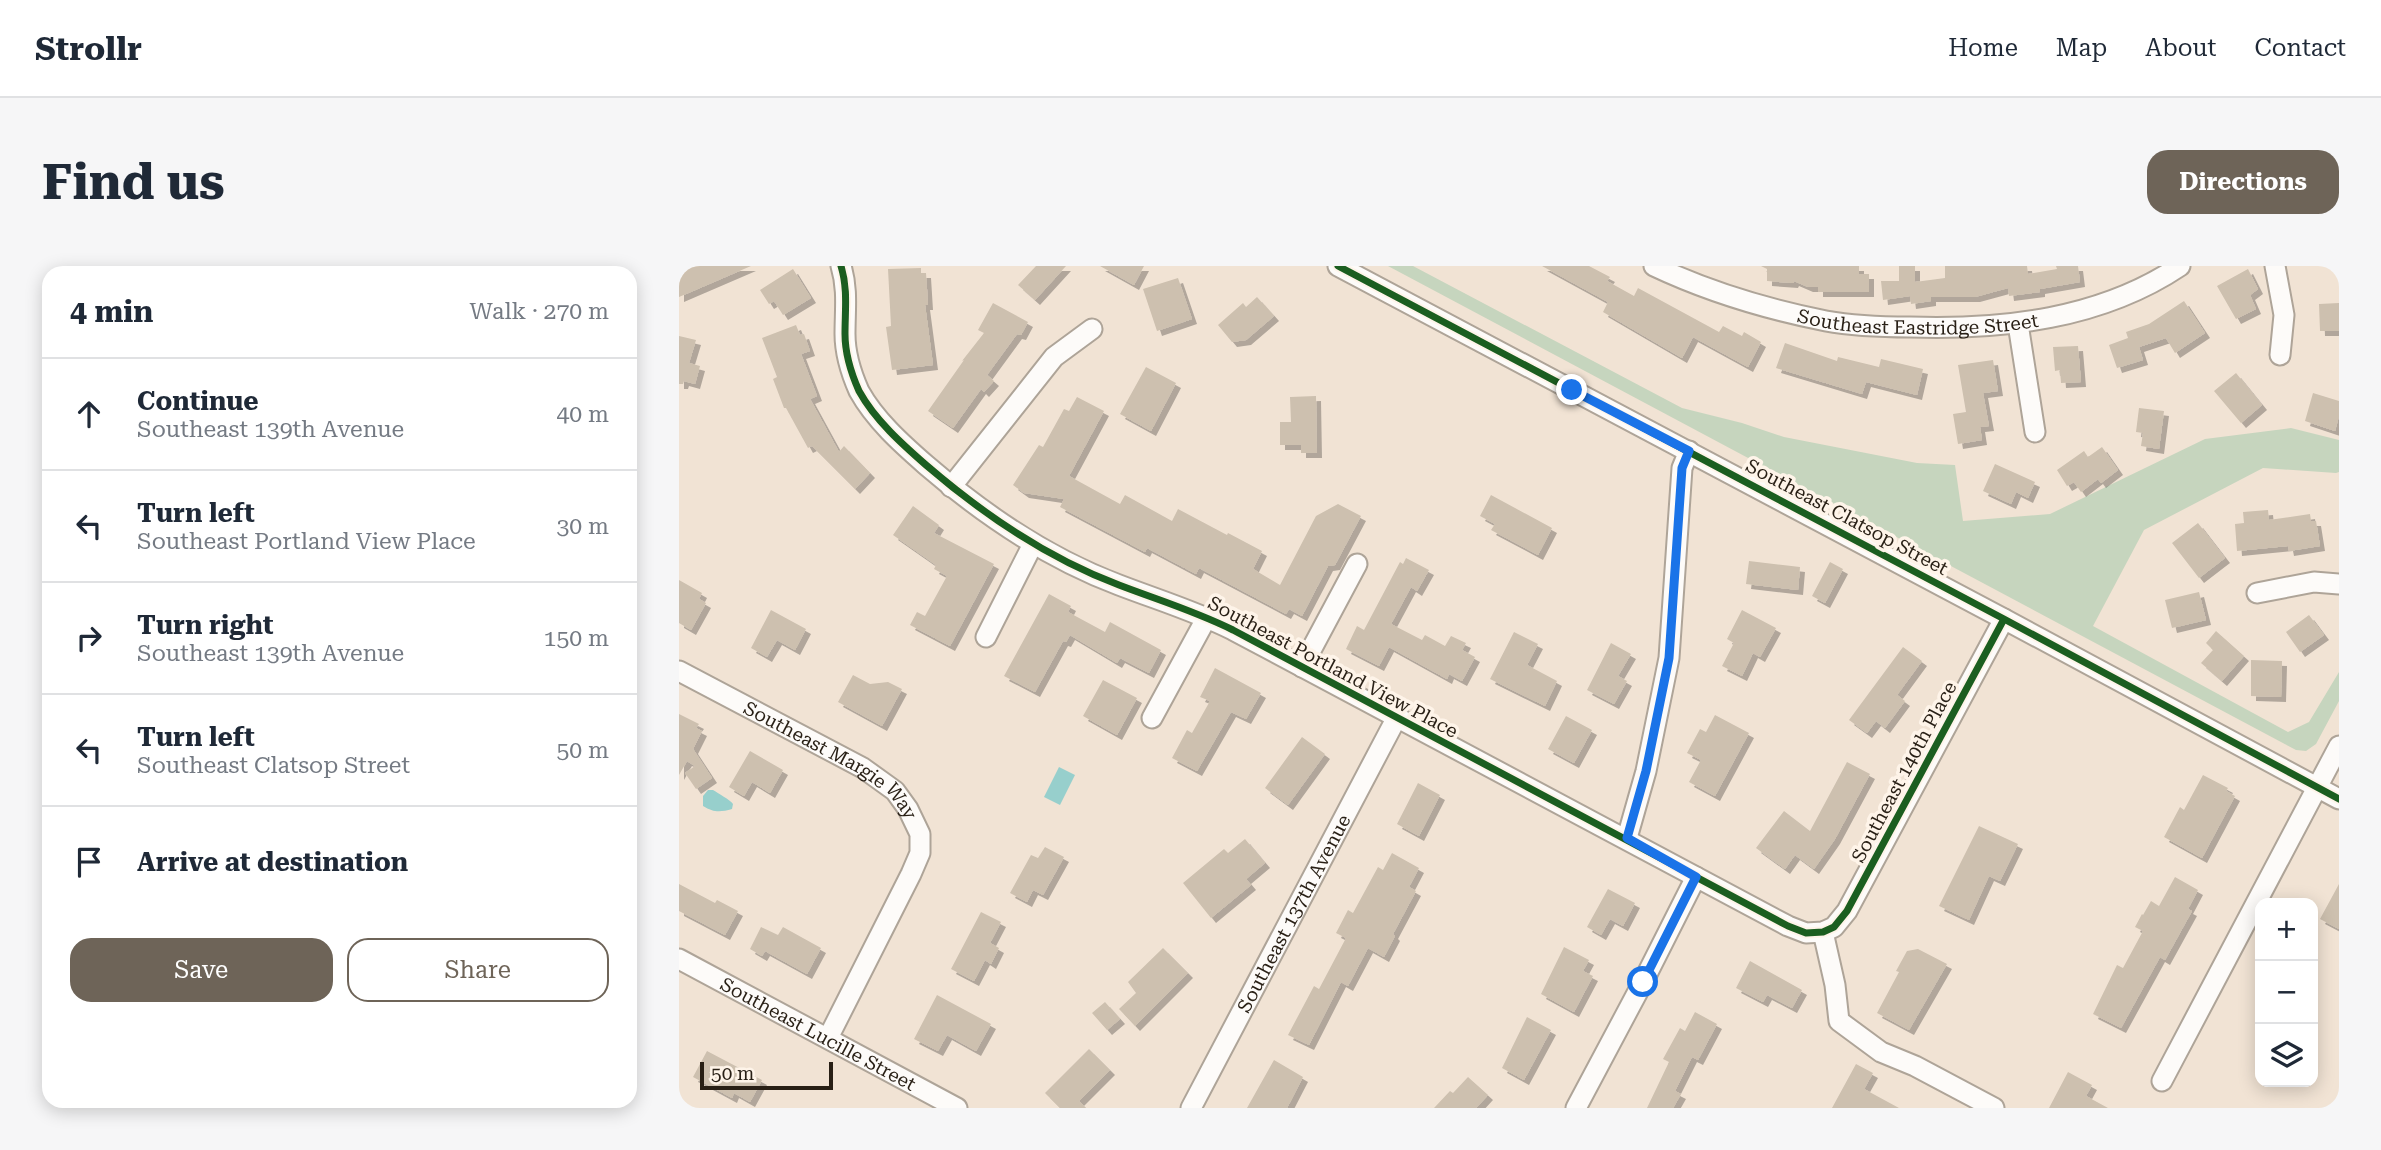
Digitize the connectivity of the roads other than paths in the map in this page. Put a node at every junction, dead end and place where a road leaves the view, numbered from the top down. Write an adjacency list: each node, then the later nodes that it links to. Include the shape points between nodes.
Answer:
1 (841, 266): 11 (street, Southeast Portland View Place, via 849,364 860,391 902,444)
2 (1654, 266): 6 (street, Southeast Eastridge Street, via 1715,292 1829,321 1885,327)
3 (2180, 266): 6 (street, Southeast Eastridge Street, via 2108,303)
4 (2275, 266): 8 (street, via 2284,315)
5 (1342, 267): 10 (street, Southeast Clatsop Street)
6 (2018, 324): 9 (street)
7 (1091, 329): 11 (street, via 1054,357)
8 (2280, 355)
9 (2035, 432)
10 (1689, 451): 17 (street, Southeast Clatsop Street); 26 (street, via 1682,468 1669,658)
11 (951, 486): 12 (street, Southeast Portland View Place)
12 (1033, 544): 16 (street, Southeast Portland View Place, via 1120,586); 18 (street)
13 (1357, 564): 19 (street)
14 (2339, 584): 15 (street, via 2314,582)
15 (2257, 593)
16 (1207, 617): 19 (street, Southeast Portland View Place); 22 (street)
17 (2004, 619): 24 (street, Southeast Clatsop Street); 28 (street, Southeast 140th Place, via 1847,911)
18 (986, 637)
19 (1302, 667): 21 (street, Southeast Portland View Place)
20 (679, 671): 30 (street, Southeast Margie Way, via 863,768 895,791 920,834 920,853 911,874)
21 (1397, 717): 26 (street, Southeast Portland View Place); 33 (street, Southeast 137th Avenue)
22 (1152, 718)
23 (2339, 746): 24 (street)
24 (2318, 788): 25 (street, Southeast Clatsop Street); 31 (street)
25 (2339, 799)
26 (1627, 838): 27 (street, Southeast Portland View Place)
27 (1696, 877): 28 (street, Southeast Portland View Place, via 1788,926 1806,933); 34 (street)
28 (1823, 932): 35 (street, via 1839,1021 1881,1052)
29 (679, 958): 30 (street, Southeast Lucille Street)
30 (828, 1038): 32 (street, Southeast Lucille Street)
31 (2162, 1080)
32 (957, 1108)
33 (1191, 1108)
34 (1576, 1108)
35 (1994, 1108)

